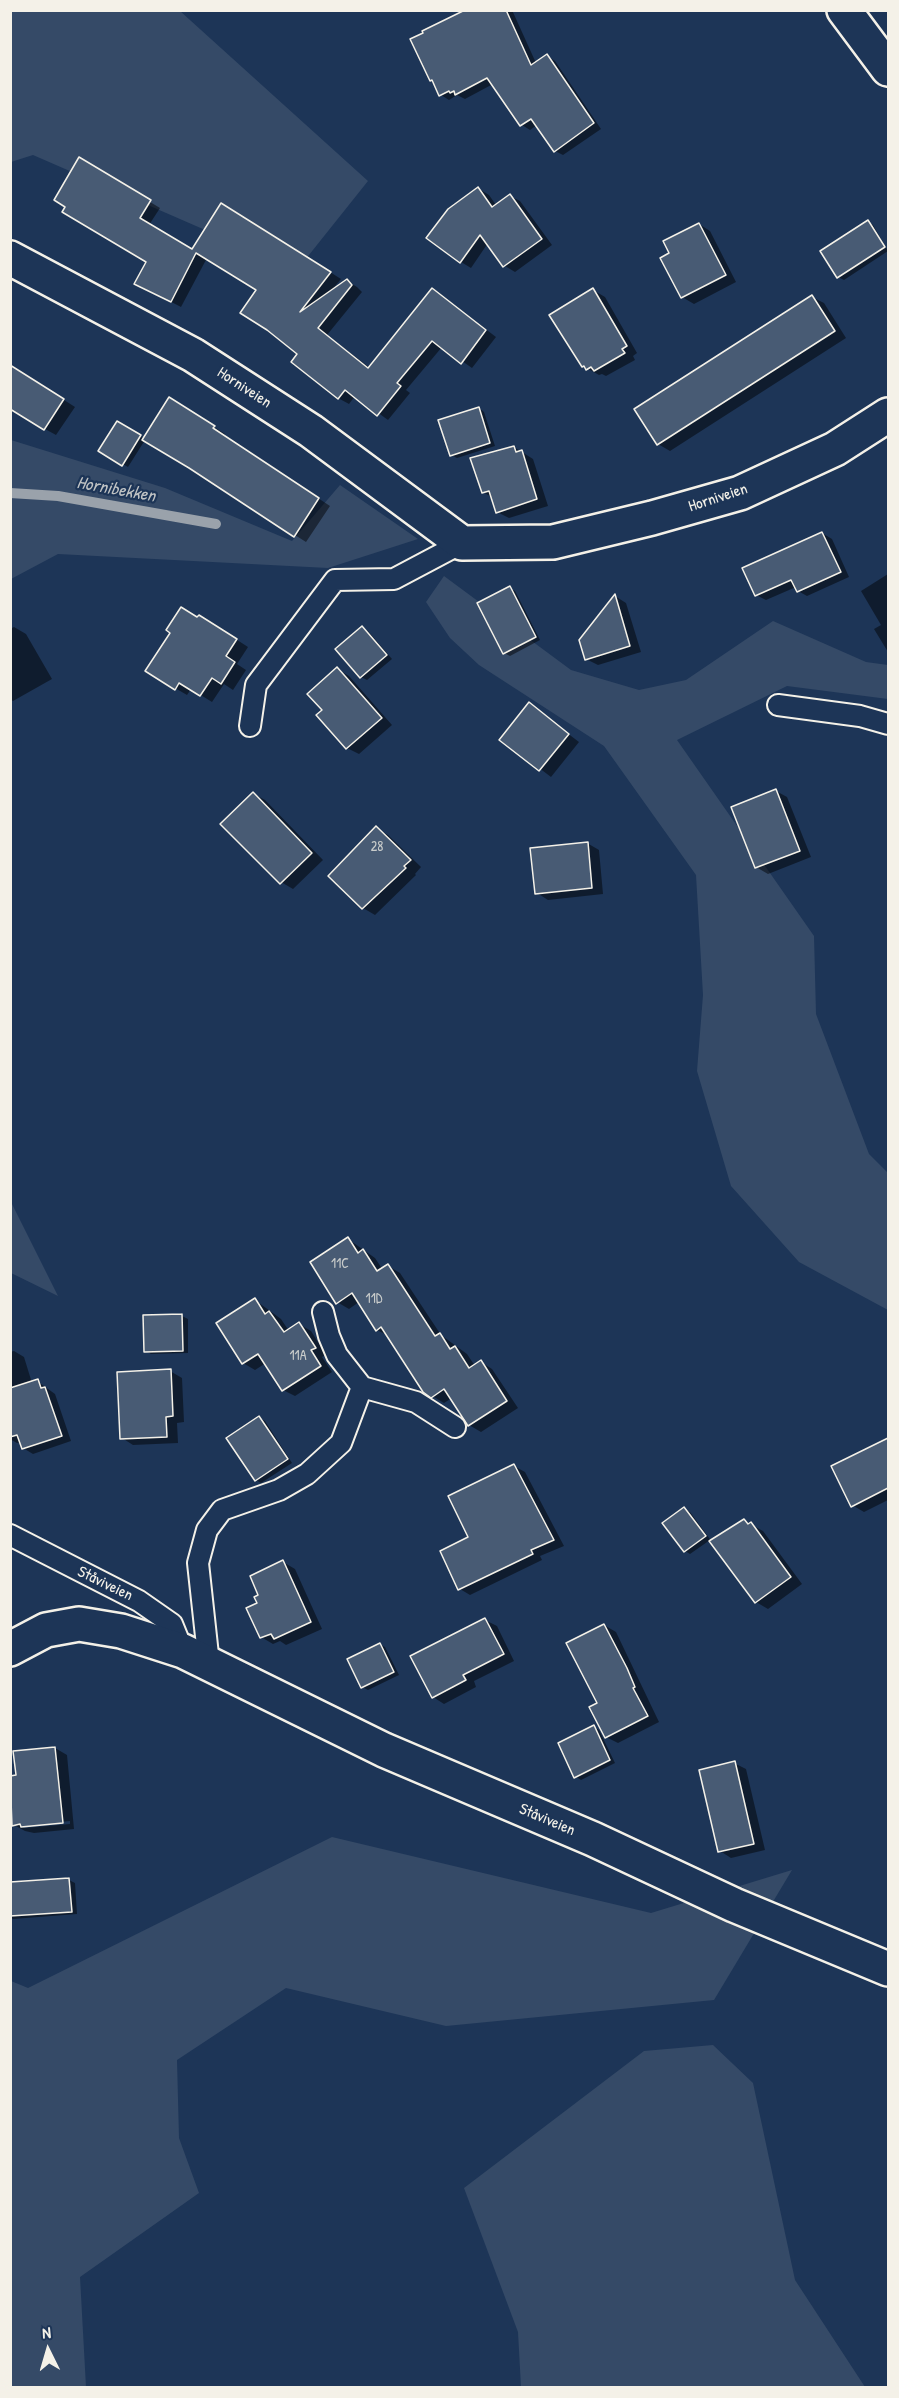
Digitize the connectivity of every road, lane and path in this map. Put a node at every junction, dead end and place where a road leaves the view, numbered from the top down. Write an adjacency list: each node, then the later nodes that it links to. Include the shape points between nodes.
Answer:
1 (844, 10): 2 (street)
2 (888, 69)
3 (10, 258): 5 (street, Horniveien, via 194,355 311,432)
4 (888, 415): 5 (street, Horniveien, via 835,449 740,493 553,542)
5 (462, 543): 8 (lane, Horniveien, via 394,579 335,580 256,685)
6 (778, 705): 7 (lane, via 860,716)
7 (888, 724)
8 (250, 726)
9 (323, 1312): 10 (lane, via 337,1355)
10 (362, 1387): 11 (lane, via 416,1402); 14 (lane, via 341,1443 307,1474 279,1490 222,1510 207,1530 198,1563)
11 (455, 1427)
12 (10, 1534): 14 (lane, Ståviveien, via 139,1601 172,1624)
13 (10, 1649): 14 (street, Ståviveien, via 46,1630 78,1624 121,1631)
14 (196, 1657): 15 (street, Ståviveien, via 384,1750)
15 (888, 1969)

